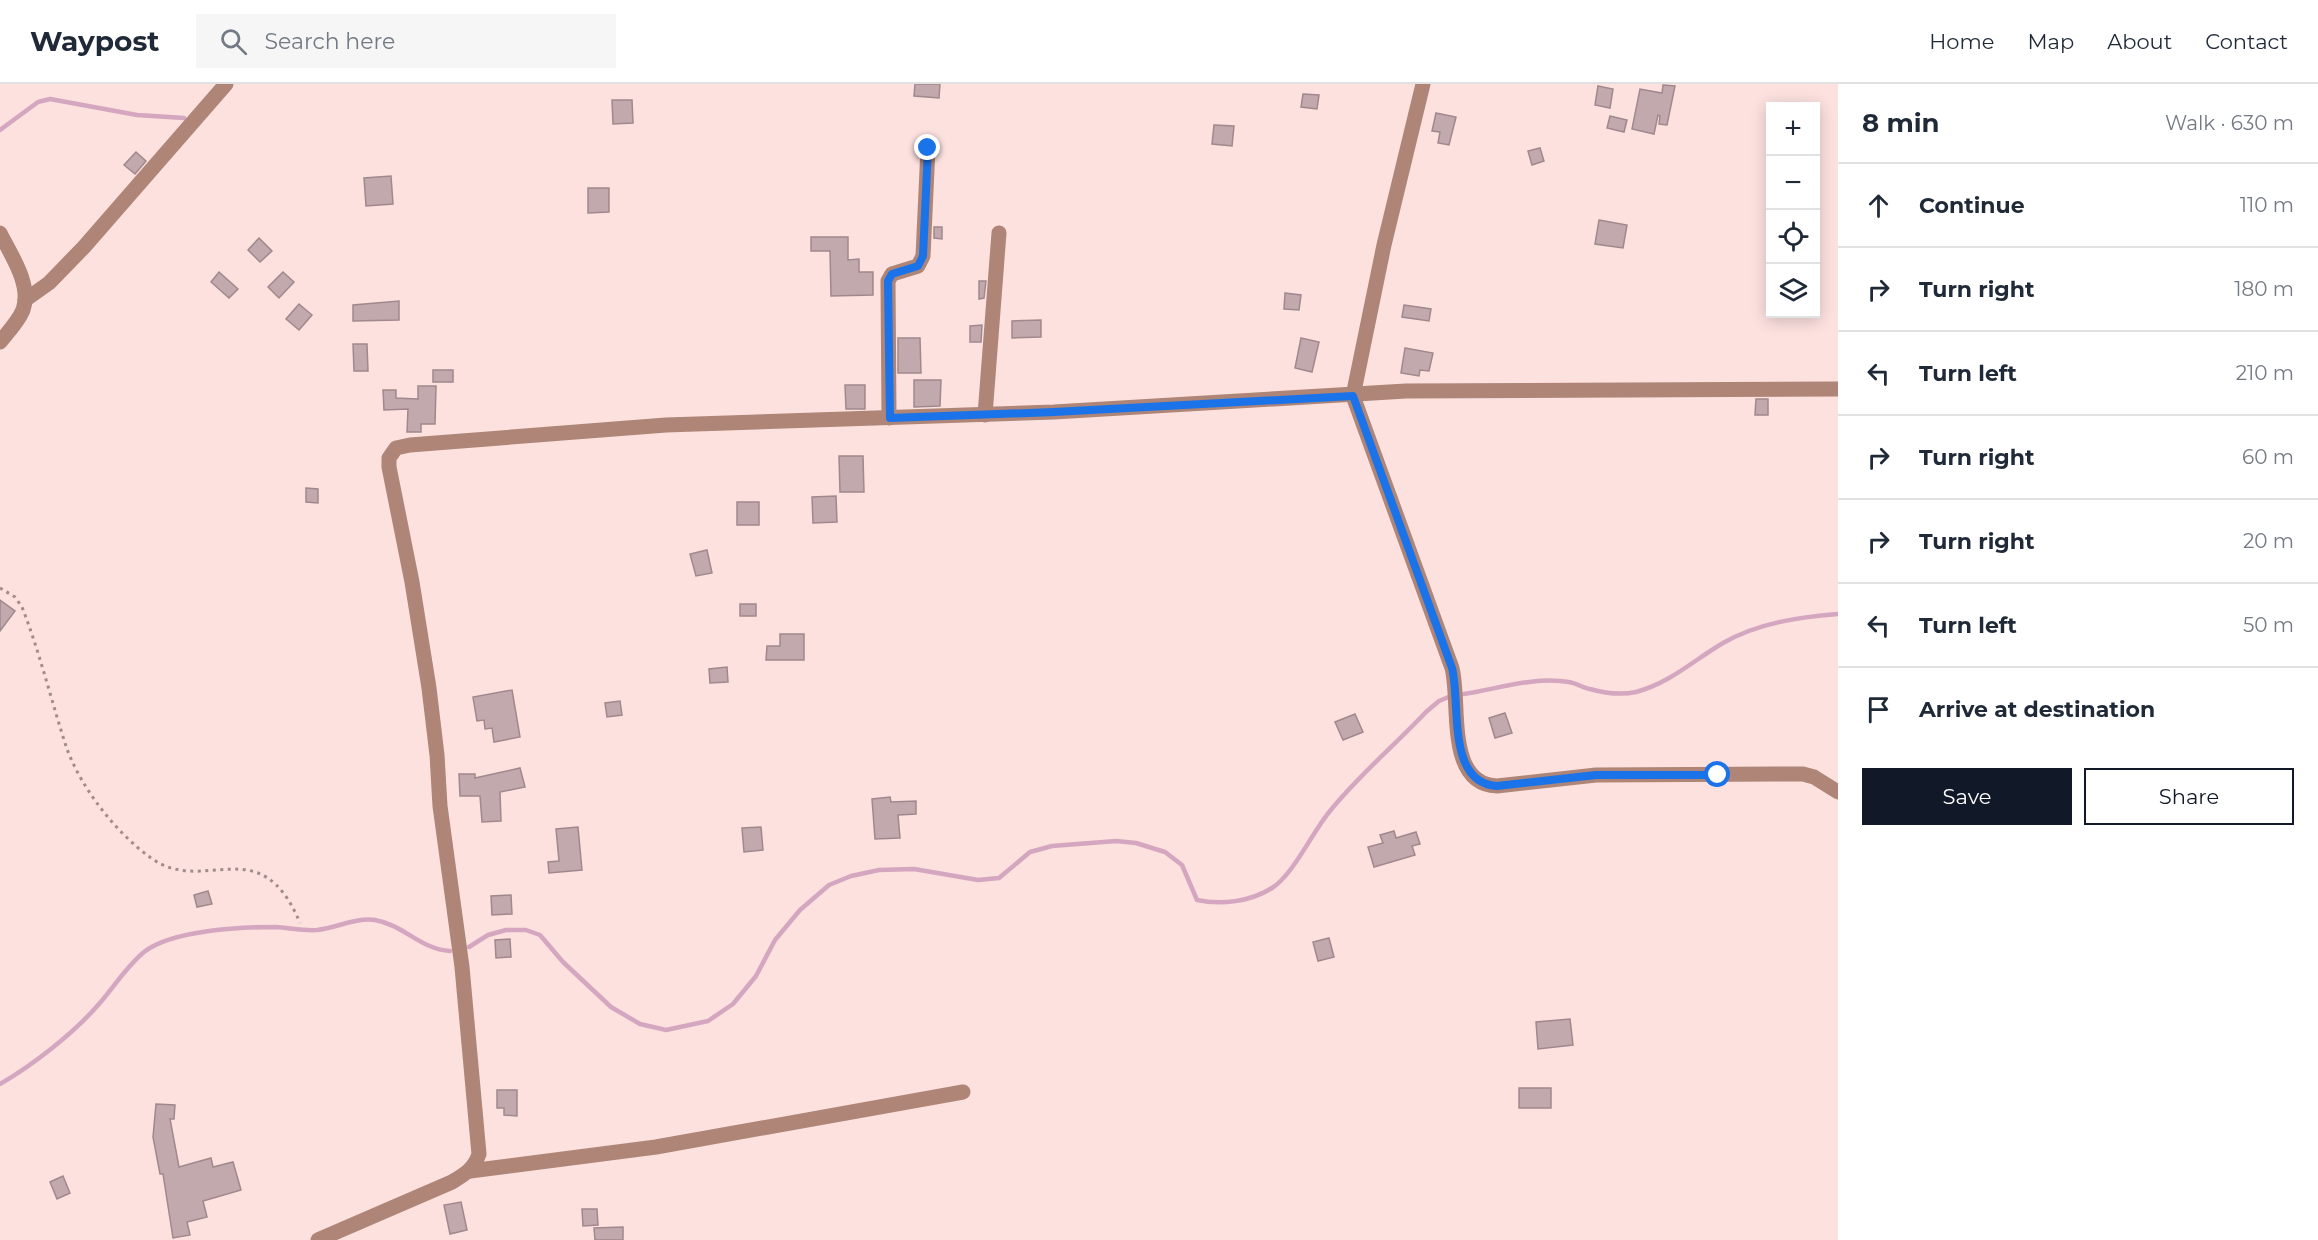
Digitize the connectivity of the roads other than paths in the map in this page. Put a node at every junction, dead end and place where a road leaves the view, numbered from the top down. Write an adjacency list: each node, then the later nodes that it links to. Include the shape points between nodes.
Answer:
1 (226, 84): 6 (street, via 84,247 49,283)
2 (1423, 84): 9 (street)
3 (928, 148): 11 (street, via 923,256 918,266 892,274 888,281)
4 (999, 232): 10 (street)
5 (0, 233): 6 (street, via 21,276)
6 (25, 300): 7 (street, via 23,310)
7 (0, 342)
8 (1838, 389): 9 (street, via 1406,391)
9 (1353, 396): 10 (street); 12 (street, via 1452,668 1458,741 1467,769 1475,778 1497,786 1596,775 1803,774)
10 (985, 415): 11 (street)
11 (890, 418): 14 (street, via 666,425 410,445 391,453 389,467 429,688 462,967 479,1140 479,1154)
12 (1838, 792)
13 (963, 1092): 14 (street, via 656,1147)
14 (470, 1171): 15 (street)
15 (318, 1240)

